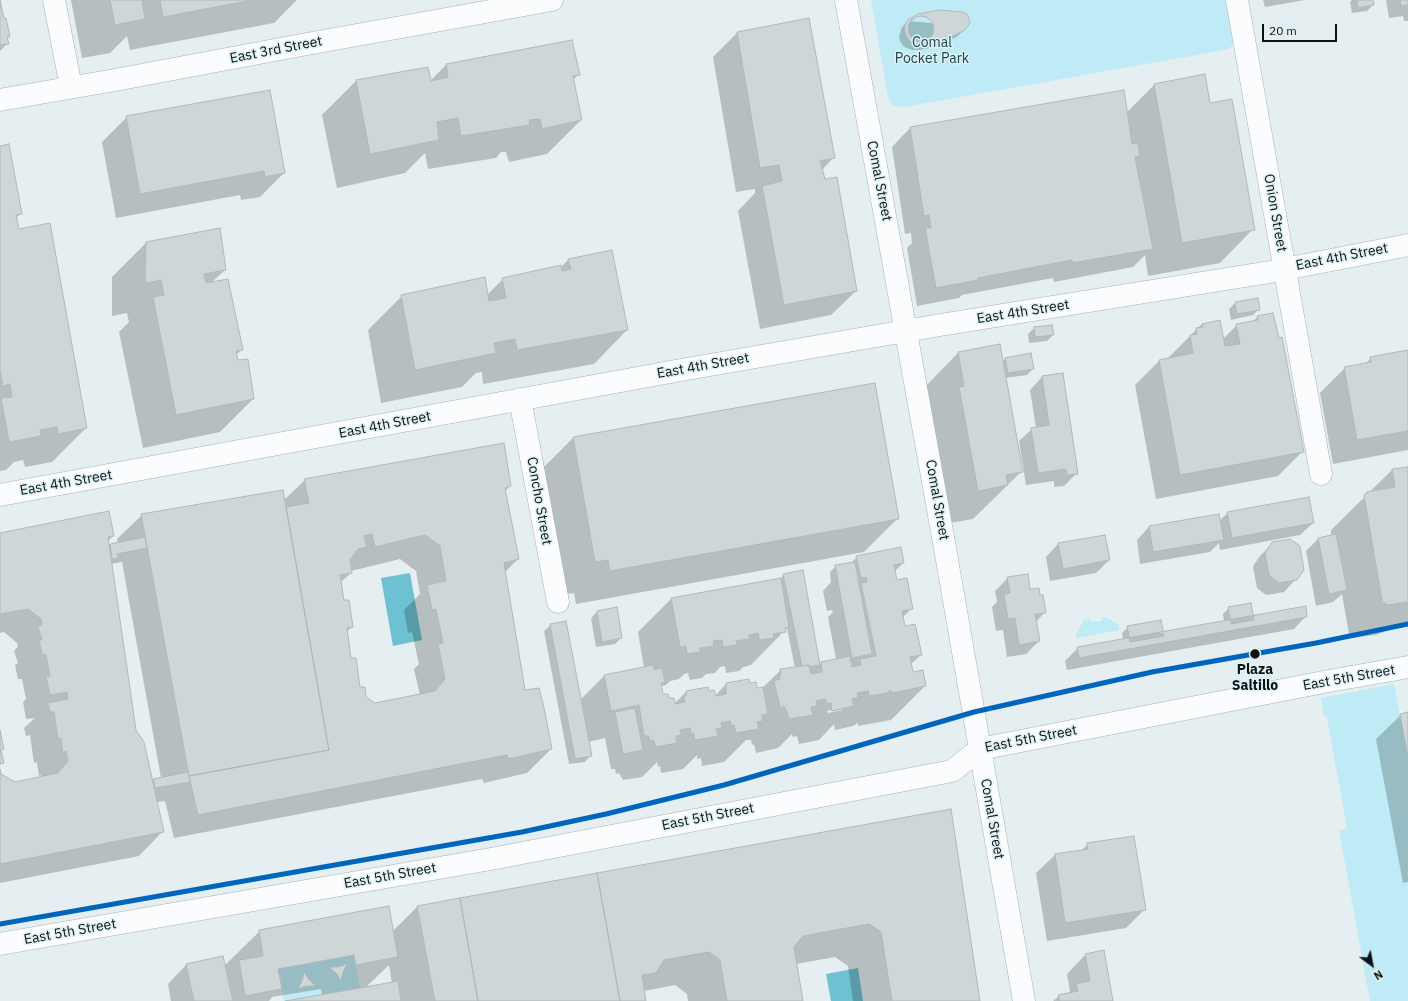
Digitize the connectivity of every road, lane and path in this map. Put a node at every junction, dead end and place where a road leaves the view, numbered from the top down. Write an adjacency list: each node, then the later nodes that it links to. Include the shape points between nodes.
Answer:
1 (54, 0): 5 (street)
2 (552, 0): 5 (street, East 3rd Street)
3 (846, 0): 9 (street, Comal Street)
4 (1237, 0): 8 (street, Onion Street)
5 (71, 87): 6 (street, East 3rd Street)
6 (0, 100)
7 (1408, 245): 8 (street, East 4th Street)
8 (1284, 268): 9 (street, East 4th Street); 11 (street, Onion Street)
9 (907, 331): 10 (street, East 4th Street); 15 (street, Comal Street)
10 (520, 399): 12 (street, East 4th Street); 13 (street, Concho Street)
11 (1321, 474)
12 (0, 495)
13 (558, 602)
14 (1408, 667): 15 (street, East 5th Street)
15 (980, 749): 16 (street, East 5th Street, via 952,771 491,859); 17 (street, Comal Street)
16 (0, 944)
17 (1024, 1001)

